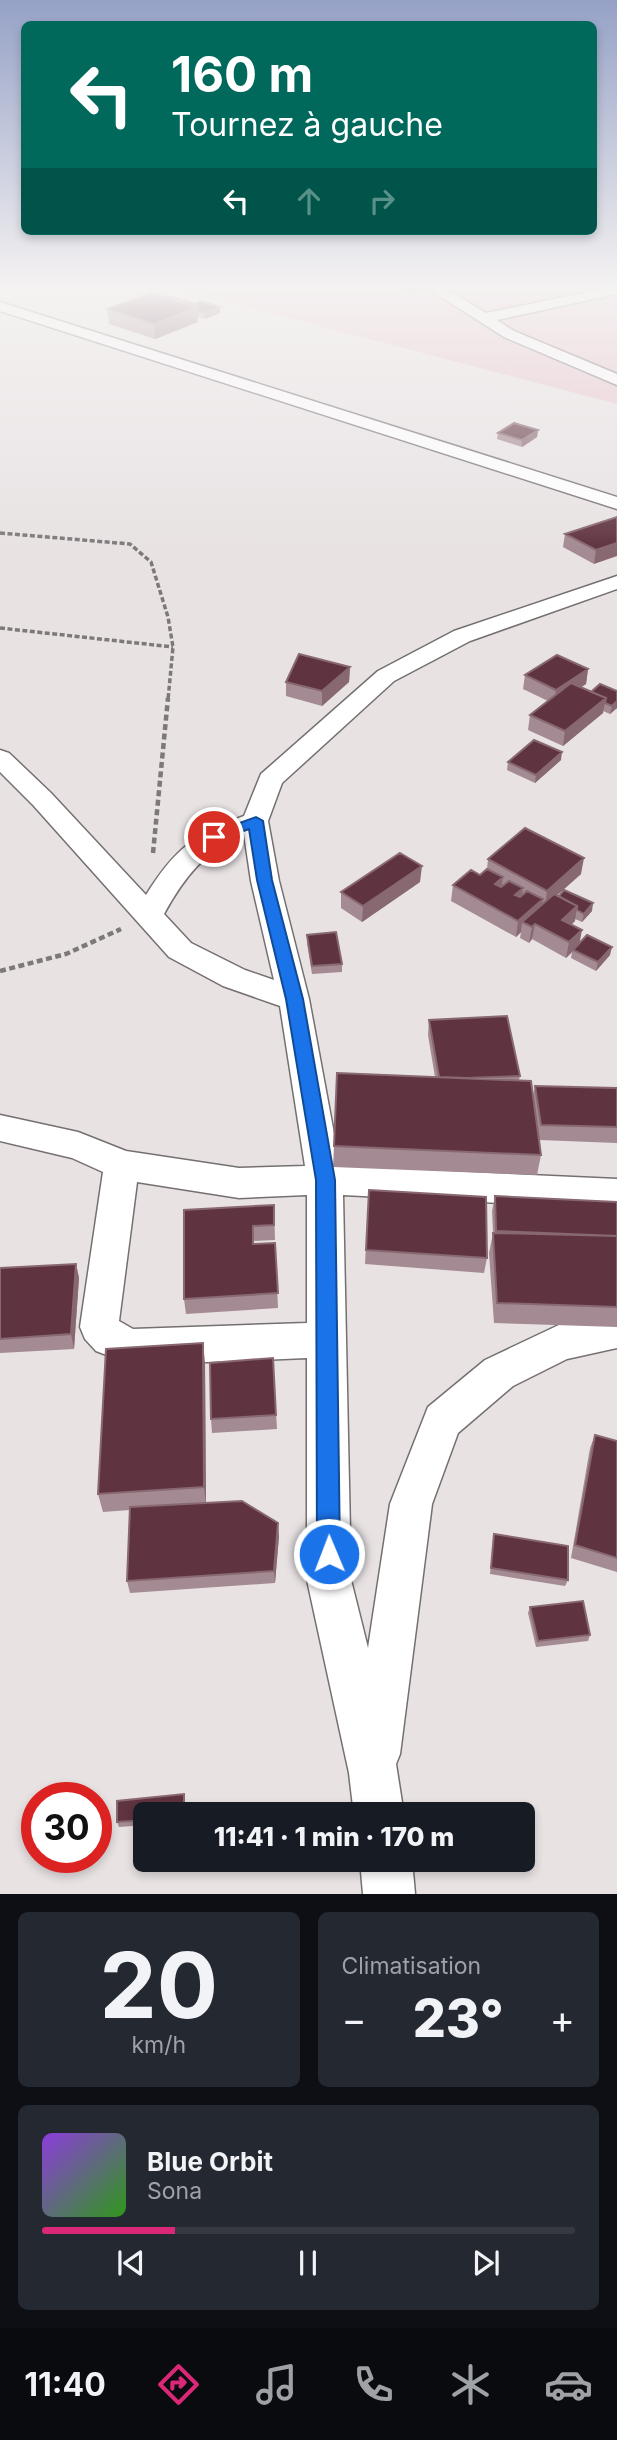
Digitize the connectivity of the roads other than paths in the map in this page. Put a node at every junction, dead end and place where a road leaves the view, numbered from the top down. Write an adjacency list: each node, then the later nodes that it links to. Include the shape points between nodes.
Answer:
1 (214, 374): 2 (street)
2 (617, 503)
3 (617, 582): 5 (street, via 462,636 386,676 270,780)
4 (0, 758): 6 (street)
5 (256, 821): 6 (street, via 214,837 165,884); 7 (street, via 265,880)
6 (148, 916): 7 (street, via 180,950 234,978)
7 (294, 999): 10 (street)
8 (0, 1128): 9 (street, via 78,1146)
9 (122, 1165): 10 (street, via 239,1183); 13 (street, via 99,1327 110,1339 133,1347)
10 (325, 1180): 11 (street); 13 (street)
11 (617, 1194)
12 (617, 1331): 14 (street, via 561,1342 499,1373 443,1421 411,1504)
13 (326, 1340): 14 (street, via 329,1580)
14 (373, 1773): 15 (street)
15 (377, 1802)
16 (387, 1872): 17 (street)
17 (389, 1894)

